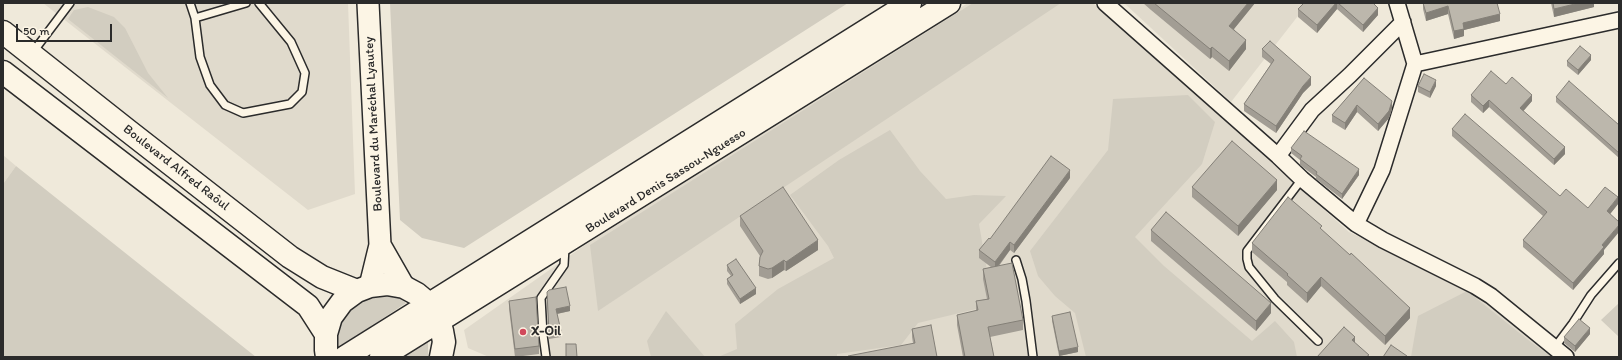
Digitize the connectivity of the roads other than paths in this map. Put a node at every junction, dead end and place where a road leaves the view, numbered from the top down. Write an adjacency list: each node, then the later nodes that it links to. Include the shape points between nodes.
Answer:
1 (70, 3): 14 (lane)
2 (190, 3): 10 (lane)
3 (246, 3): 10 (lane)
4 (260, 3): 10 (lane, via 291,42 305,73 302,92 290,104 243,113 225,105 210,85 200,57)
5 (368, 3): 21 (main road, Boulevard du Maréchal Lyautey)
6 (910, 3): 26 (main road, Boulevard Denis Sassou-Nguesso)
7 (949, 3): 20 (main road, Boulevard Denis Sassou-Nguesso)
8 (1105, 3): 17 (street)
9 (1397, 3): 12 (street)
10 (194, 18)
11 (1619, 20): 15 (street)
12 (1403, 22): 15 (street); 17 (street, via 1312,110)
13 (3, 32): 14 (main road, Boulevard Alfred Raôul)
14 (32, 54): 25 (main road, Boulevard Alfred Raôul, via 290,256 322,277)
15 (1415, 64): 19 (street, via 1382,170)
16 (3, 72): 27 (main road, via 308,306)
17 (1278, 156): 18 (street)
18 (1302, 179): 19 (street); 28 (lane, via 1247,251 1246,259 1249,267 1275,299)
19 (1356, 224): 29 (street, via 1476,286)
20 (565, 244): 26 (main road, Boulevard Denis Sassou-Nguesso); 35 (lane, via 564,265 541,298)
21 (380, 245): 24 (main road, Boulevard du Maréchal Lyautey); 25 (main road, Boulevard du Maréchal Lyautey)
22 (1016, 260): 31 (lane, via 1026,301)
23 (1619, 263): 29 (lane, via 1591,295)
24 (404, 287): 25 (main road, via 387,284); 26 (main road, via 417,294)
25 (363, 288): 27 (main road, via 342,302 331,317)
26 (434, 313): 30 (main road); 33 (main road, Boulevard Denis Sassou-Nguesso); 34 (main road, Boulevard Denis Sassou-Nguesso)
27 (326, 334): 32 (main road)
28 (1318, 341)
29 (1554, 347): 36 (street)
30 (446, 352)
31 (1033, 356)
32 (327, 357)
33 (345, 357)
34 (381, 357)
35 (546, 357)
36 (1566, 357)

